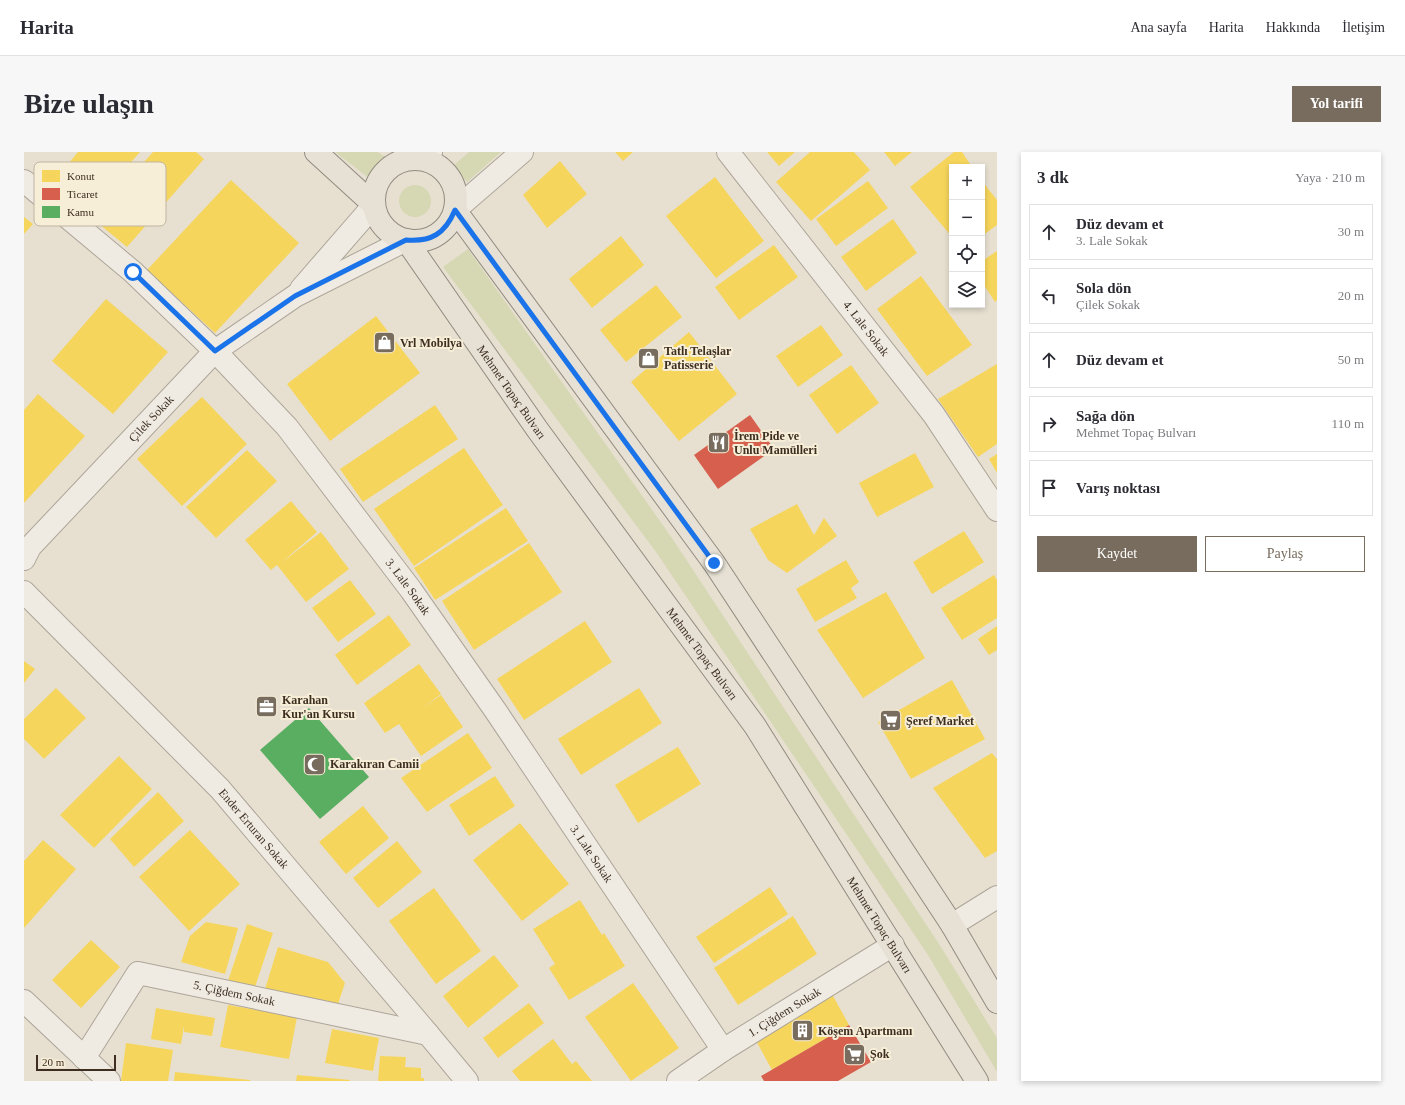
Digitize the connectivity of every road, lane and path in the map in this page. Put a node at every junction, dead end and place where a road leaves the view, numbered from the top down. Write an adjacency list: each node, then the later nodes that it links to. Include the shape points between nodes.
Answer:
1 (316, 152): 7 (main road)
2 (522, 152): 8 (street)
3 (728, 152): 13 (street, 4. Lale Sokak, via 934,415)
4 (417, 155): 7 (main road, via 402,160 386,170 376,186); 8 (main road, via 446,172 453,184)
5 (24, 181): 6 (street, 3. Lale Sokak)
6 (34, 189)
7 (374, 205): 10 (main road, via 377,217 384,228 394,236); 11 (street)
8 (455, 210): 10 (main road, via 445,229 437,235 417,241); 17 (main road, via 714,563)
9 (78, 226): 12 (street, 3. Lale Sokak, via 133,272)
10 (406, 240): 11 (street); 18 (main road, Mehmet Topaç Bulvarı, via 537,429 755,726)
11 (295, 296): 12 (street, Çilek Sokak)
12 (215, 351): 14 (street, Çilek Sokak, via 30,547); 22 (street, 3. Lale Sokak, via 287,427 411,590 495,710)
13 (997, 510)
14 (24, 560)
15 (24, 592): 21 (street, Ender Erturan Sokak, via 220,789)
16 (997, 897): 17 (street)
17 (952, 925): 20 (main road)
18 (893, 945): 22 (street, 1. Çiğdem Sokak); 27 (main road, Mehmet Topaç Bulvarı)
19 (24, 1001): 23 (street)
20 (997, 1002)
21 (428, 1034): 23 (street, 5. Çiğdem Sokak, via 138,974); 25 (street, Ender Erturan Sokak)
22 (723, 1050): 26 (street, 1. Çiğdem Sokak)
23 (84, 1058): 24 (street)
24 (109, 1081)
25 (466, 1081)
26 (678, 1081)
27 (977, 1081)

